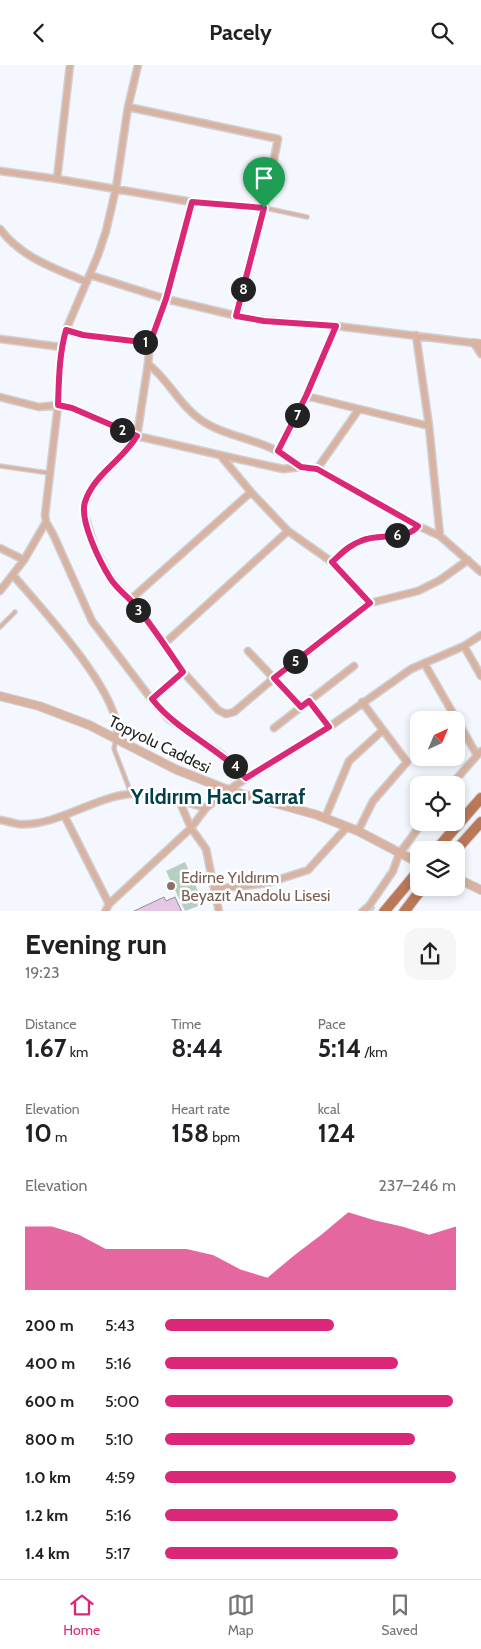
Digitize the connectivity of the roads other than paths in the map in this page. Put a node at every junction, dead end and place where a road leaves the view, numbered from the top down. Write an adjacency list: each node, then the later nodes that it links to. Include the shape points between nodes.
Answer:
1 (70, 65): 5 (street)
2 (138, 65): 3 (street)
3 (128, 107): 6 (street); 8 (street, via 278,139)
4 (0, 171): 5 (street)
5 (58, 179): 6 (street)
6 (116, 188): 7 (street); 11 (street, via 106,231)
7 (192, 202): 8 (street); 13 (street)
8 (264, 208): 9 (lane); 14 (street)
9 (307, 217)
10 (0, 229): 12 (street, via 27,255)
11 (90, 275): 12 (street); 13 (street)
12 (87, 282): 16 (street)
13 (166, 299): 14 (street); 19 (street)
14 (236, 316): 15 (street)
15 (336, 326): 17 (street); 24 (street)
16 (66, 330): 19 (street); 21 (street)
17 (416, 335): 20 (street); 28 (street)
18 (0, 339): 21 (street)
19 (150, 343): 23 (street)
20 (478, 343): 22 (street)
21 (61, 347): 26 (street)
22 (481, 354)
23 (148, 364): 29 (street); 30 (street, via 201,420)
24 (306, 396): 27 (street); 30 (street)
25 (0, 397): 26 (street, via 39,407)
26 (58, 405): 29 (street); 35 (street)
27 (359, 409): 28 (street); 34 (street)
28 (429, 426): 40 (street)
29 (137, 436): 31 (street); 48 (street, via 93,485 84,504 95,548 111,579)
30 (278, 451): 33 (street)
31 (220, 455): 33 (street, via 283,469); 36 (street)
32 (0, 467): 35 (lane)
33 (301, 467): 34 (street)
34 (317, 469): 38 (street)
35 (49, 473): 37 (street)
36 (251, 491): 39 (street); 48 (street)
37 (46, 522): 42 (street); 62 (street, via 92,621)
38 (418, 526): 40 (street); 44 (street, via 407,535 371,537 361,541)
39 (288, 531): 44 (street); 53 (street)
40 (440, 536): 43 (street)
41 (0, 548): 42 (street)
42 (24, 560): 46 (street)
43 (468, 560): 45 (street); 49 (street, via 418,591)
44 (332, 562): 49 (street)
45 (481, 572)
46 (13, 575): 47 (street); 69 (street, via 69,642 104,693 115,715)
47 (0, 591)
48 (130, 600): 53 (street)
49 (370, 603): 60 (street)
50 (15, 613): 51 (lane)
51 (0, 627)
52 (481, 635): 54 (street)
53 (164, 644): 58 (street)
54 (464, 646): 56 (street); 59 (street)
55 (248, 651): 60 (street)
56 (424, 663): 64 (street); 70 (street)
57 (354, 666): 63 (street)
58 (183, 672): 60 (street, via 218,710 226,714 234,712); 62 (street)
59 (481, 676)
60 (274, 678): 65 (street)
61 (0, 696): 69 (street, Topyolu Caddesi, via 64,715)
62 (152, 699): 72 (street, via 169,719 221,754)
63 (309, 701): 65 (street); 66 (street)
64 (362, 702): 66 (street); 68 (street)
65 (301, 707): 67 (street)
66 (329, 727): 72 (street)
67 (274, 728)
68 (383, 730): 79 (street, via 349,761); 84 (street, via 406,762 373,801)
69 (117, 738): 73 (street, Topyolu Caddesi, via 175,769); 74 (lane, via 114,749)
70 (479, 753): 71 (street)
71 (459, 776)
72 (246, 778): 73 (street)
73 (228, 790): 77 (street); 79 (street, Topyolu Caddesi)
74 (131, 793): 76 (street); 78 (street)
75 (481, 798): 86 (main road)
76 (179, 800): 77 (street); 83 (street)
77 (206, 808): 83 (street)
78 (64, 815): 80 (street, via 19,824); 95 (street)
79 (325, 819): 82 (street, Topyolu Caddesi)
80 (0, 820)
81 (481, 822): 87 (main road)
82 (347, 827): 84 (street, Topyolu Caddesi); 92 (street, via 308,870 268,883)
83 (191, 828): 92 (street, via 206,849); 95 (street)
84 (358, 831): 88 (street, Topyolu Caddesi)
85 (416, 831): 88 (street)
86 (443, 841)
87 (464, 841)
88 (399, 853): 89 (street, Topyolu Caddesi); 98 (street, via 393,871)
89 (410, 858)
90 (410, 881): 99 (main road)
91 (465, 882): 93 (street)
92 (215, 889): 97 (street)
93 (481, 890)
94 (416, 896): 100 (main road)
95 (108, 904): 96 (street)
96 (105, 911)
97 (219, 911)
98 (362, 911)
99 (384, 911)
100 (404, 911)

